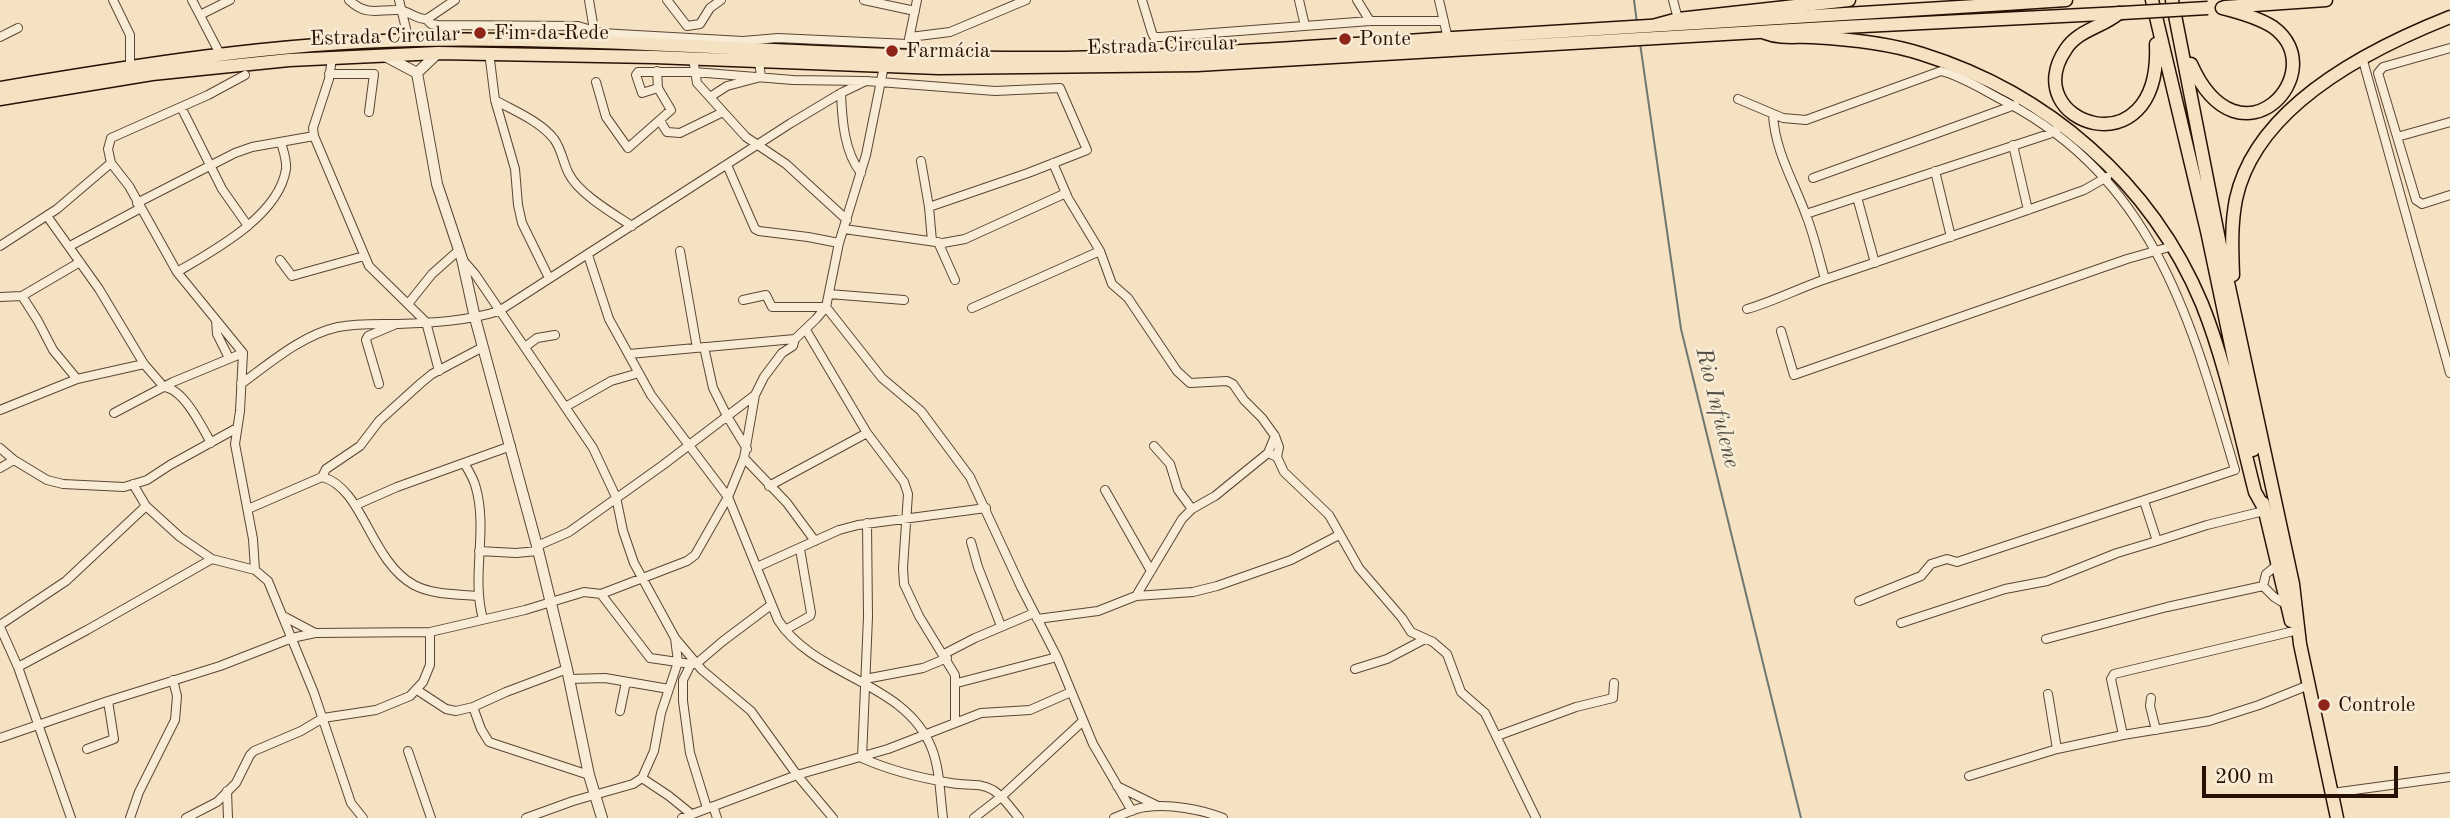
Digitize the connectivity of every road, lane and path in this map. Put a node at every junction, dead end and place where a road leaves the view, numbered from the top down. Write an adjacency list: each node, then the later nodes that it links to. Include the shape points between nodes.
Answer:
1 (113, 0): 56 (street, via 130,35)
2 (192, 0): 27 (street)
3 (230, 0): 27 (street)
4 (349, 0): 24 (street, via 379,13)
5 (399, 0): 24 (street)
6 (455, 0): 29 (street)
7 (589, 0): 37 (street)
8 (667, 0): 34 (street, via 687,26)
9 (721, 0): 34 (street)
10 (864, 0): 25 (street)
11 (917, 0): 25 (street)
12 (1026, 0): 44 (street)
13 (1142, 0): 35 (street, via 1154,37)
14 (1299, 0): 35 (street)
15 (1357, 0): 31 (street)
16 (1439, 0): 32 (street)
17 (1849, 0): 30 (main road)
18 (2066, 0): 38 (main road)
19 (2152, 0): 33 (main road)
20 (2172, 0): 46 (main road)
21 (2326, 0): 23 (main road, Estrada Circular)
22 (1675, 1): 30 (street)
23 (2215, 8): 26 (main road, Estrada Circular, bridge); 46 (main road, via 2262,22 2283,37 2291,77 2280,99 2257,112 2224,106 2204,90)
24 (402, 10): 29 (street); 43 (street)
25 (915, 11): 44 (street)
26 (2120, 13): 33 (main road, via 2070,43 2055,74 2056,88 2070,113 2095,125 2126,118 2146,101 2155,71); 39 (main road, Estrada Circular)
27 (200, 15): 50 (street)
28 (2450, 18): 52 (main road)
29 (426, 19): 37 (street, via 438,25)
30 (1678, 19): 38 (main road)
31 (1370, 21): 32 (street); 35 (street)
32 (1444, 21): 42 (street)
33 (2156, 23): 192 (main road, via 2207,231)
34 (700, 24): 45 (street)
35 (1305, 26)
36 (18, 28): 41 (street)
37 (594, 30): 45 (street)
38 (1649, 30): 39 (main road, Estrada Circular); 40 (main road, Estrada Circular)
39 (1765, 33): 73 (main road, via 1920,53 1975,73)
40 (1585, 36): 42 (main road, Estrada Circular); 55 (main road, Estrada Circular, via 1197,65)
41 (0, 37)
42 (1448, 38): 44 (main road, Estrada Circular, via 1171,55 976,58)
43 (409, 41): 45 (main road, Estrada Circular); 50 (main road, Estrada Circular)
44 (908, 45): 45 (main road, Estrada Circular)
45 (690, 47): 48 (main road, Estrada Circular); 54 (main road, Estrada Circular); 58 (street)
46 (2183, 48): 131 (main road)
47 (2450, 48): 83 (street, via 2379,70)
48 (489, 52): 49 (main road, Estrada Circular); 72 (street)
49 (438, 53): 51 (main road, Estrada Circular); 59 (street)
50 (220, 54): 56 (main road, Estrada Circular)
51 (385, 56): 53 (main road, Estrada Circular); 59 (street)
52 (2362, 57): 131 (main road, via 2295,107 2258,149 2237,197 2233,219); 154 (street)
53 (332, 58): 61 (street); 70 (main road, Estrada Circular, via 152,74)
54 (759, 61): 55 (main road, Estrada Circular); 62 (street)
55 (884, 65): 65 (street)
56 (130, 66): 66 (main road, Estrada Circular)
57 (657, 71): 58 (street); 67 (street); 67 (street, via 636,75 642,93)
58 (694, 72): 62 (street); 69 (street)
59 (417, 73): 116 (street, via 438,184)
60 (245, 75): 75 (street)
61 (329, 75): 76 (street, via 374,74); 82 (street)
62 (761, 77): 63 (street); 69 (street, via 727,86)
63 (866, 81): 65 (street); 68 (street)
64 (596, 82): 79 (street, via 606,117 628,148)
65 (880, 82): 89 (street, via 995,91 1060,88 1087,150); 93 (street)
66 (0, 88)
67 (658, 88): 79 (street, via 671,110)
68 (841, 93): 85 (street); 93 (street, via 849,153)
69 (710, 97): 77 (street)
70 (0, 99)
71 (1738, 99): 78 (street)
72 (495, 100): 106 (street, via 542,127 554,139 569,176); 123 (street, via 516,169 522,223)
73 (2028, 101): 74 (street); 81 (main road)
74 (2013, 106): 78 (street, via 1941,71 1806,120); 81 (street); 95 (street)
75 (181, 107): 88 (street, via 111,138); 90 (street)
76 (369, 112)
77 (723, 112): 79 (street, via 680,133 667,132); 85 (street)
78 (1773, 115): 102 (street, via 1776,136)
79 (660, 121)
80 (2450, 122): 83 (street)
81 (2058, 128): 86 (street); 94 (main road)
82 (314, 136): 84 (street); 118 (street)
83 (2398, 137): 97 (street, via 2416,200 2422,204)
84 (281, 142): 90 (street); 105 (street, via 285,173 268,205)
85 (758, 145): 91 (street); 104 (street, via 786,164)
86 (2013, 145): 92 (street); 101 (street)
87 (921, 161): 100 (street)
88 (111, 163): 99 (street); 103 (street)
89 (1053, 163): 96 (street); 100 (street)
90 (209, 165): 99 (street); 105 (street)
91 (727, 165): 106 (street); 109 (street, via 759,231)
92 (1935, 171): 98 (street); 107 (street)
93 (861, 173): 104 (street)
94 (2110, 175): 101 (street, via 2084,190); 112 (main road, via 2143,201); 115 (street)
95 (1813, 178)
96 (1066, 193): 108 (street, via 965,239); 114 (street)
97 (2450, 195)
98 (1857, 197): 102 (street); 121 (street)
99 (138, 206): 111 (street); 122 (street)
100 (929, 207): 108 (street)
101 (2028, 210): 107 (street)
102 (1806, 214): 124 (street)
103 (47, 216): 110 (street); 111 (street)
104 (845, 225): 108 (street); 109 (street)
105 (248, 226): 122 (street)
106 (632, 226): 117 (street)
107 (1951, 237): 121 (street)
108 (935, 241): 125 (street)
109 (839, 243): 126 (street)
110 (0, 246)
111 (70, 246): 120 (street)
112 (2173, 246): 115 (street); 177 (main road, via 2212,332)
113 (680, 251): 147 (street)
114 (1100, 251): 134 (street); 166 (street, via 1112,284 1128,298 1181,375 1196,384 1230,382)
115 (2156, 251): 142 (street, via 1794,375); 179 (street, via 2201,355)
116 (460, 254): 132 (street, via 432,274); 136 (street); 137 (street)
117 (589, 255): 123 (street); 149 (street, via 609,319)
118 (364, 256): 119 (street, via 292,276); 132 (street, via 376,275)
119 (280, 260)
120 (80, 262): 127 (street); 151 (street)
121 (1875, 263): 124 (street)
122 (177, 272): 138 (street)
123 (549, 278): 136 (street)
124 (1825, 279): 135 (street)
125 (955, 281)
126 (829, 294): 130 (street); 133 (street)
127 (22, 296): 128 (street); 155 (street, via 53,351)
128 (0, 297)
129 (743, 300): 133 (street, via 764,295 772,307)
130 (904, 300)
131 (2234, 302): 230 (main road, via 2294,583)
132 (408, 304): 139 (street)
133 (826, 307): 141 (street); 189 (street, via 869,363 921,411 964,466)
134 (972, 308)
135 (1747, 309)
136 (499, 311): 137 (street); 146 (street)
137 (475, 318): 139 (street); 145 (street)
138 (216, 320): 148 (street); 150 (street, via 217,334)
139 (425, 322): 140 (street); 152 (street)
140 (397, 324): 156 (street, via 367,323 310,338); 157 (street, via 368,336)
141 (806, 330): 144 (street); 165 (street)
142 (1782, 331)
143 (555, 335): 146 (street, via 537,338)
144 (795, 339): 147 (street); 159 (street)
145 (483, 347): 152 (street); 168 (street)
146 (525, 347): 160 (street)
147 (700, 348): 149 (street); 163 (street)
148 (243, 353): 150 (street); 156 (street)
149 (629, 354): 153 (street)
150 (229, 358): 158 (street)
151 (144, 364): 155 (street); 158 (street)
152 (439, 371): 180 (street)
153 (639, 373): 160 (street, via 611,381); 169 (street)
154 (2450, 373)
155 (77, 379): 161 (street)
156 (241, 384): 164 (street)
157 (379, 384)
158 (164, 387): 162 (street); 167 (street, via 182,398)
159 (755, 395): 163 (street); 173 (street)
160 (567, 406): 184 (street)
161 (0, 410)
162 (114, 413)
163 (727, 416): 169 (street); 173 (street)
164 (237, 428): 167 (street); 190 (street, via 235,444)
165 (867, 433): 182 (street); 193 (street, via 904,482)
166 (1275, 436): 172 (street); 174 (street)
167 (211, 443): 181 (street)
168 (510, 446): 176 (street); 199 (street)
169 (688, 446): 184 (street); 185 (street)
170 (1154, 446): 191 (street, via 1172,469 1178,490)
171 (0, 449): 175 (street)
172 (1268, 453): 174 (street); 191 (street)
173 (746, 454): 182 (street); 185 (street)
174 (1277, 457): 195 (street, via 1289,477 1329,515)
175 (14, 460): 178 (street); 181 (street, via 63,484)
176 (464, 463): 187 (street); 201 (street, via 478,497)
177 (2249, 466): 179 (street); 192 (main road)
178 (0, 468)
179 (2235, 470): 186 (street)
180 (322, 477): 187 (street, via 340,486); 190 (street)
181 (134, 484): 188 (street)
182 (769, 486): 196 (street)
183 (1105, 490): 206 (street)
184 (616, 497): 199 (street); 207 (street, via 628,548)
185 (729, 497): 204 (street); 207 (street, via 692,559)
186 (2144, 501): 197 (street); 212 (street, via 1957,562 1947,559 1931,564 1921,576)
187 (356, 505): 210 (street, via 378,549 400,576 434,592)
188 (146, 506): 202 (street); 219 (street, via 66,581)
189 (986, 508): 193 (street); 216 (street)
190 (248, 509): 205 (street)
191 (1192, 509): 206 (street)
192 (2264, 510): 197 (street); 203 (main road)
193 (906, 518): 194 (street); 231 (street, via 904,584)
194 (867, 523): 196 (street); 239 (street)
195 (1339, 535): 211 (street, via 1291,560 1217,586); 228 (street, via 1359,568 1411,632)
196 (815, 541): 200 (street)
197 (2157, 541): 220 (street, via 2046,581 2005,589)
198 (971, 542): 221 (street)
199 (537, 549): 201 (street); 213 (street)
200 (800, 549): 204 (street); 222 (street, via 811,613)
201 (480, 551): 210 (street)
202 (212, 559): 205 (street); 235 (street)
203 (2277, 565): 208 (street, via 2266,574); 215 (main road)
204 (757, 568): 214 (street)
205 (255, 570): 217 (street, via 268,581)
206 (1151, 571): 211 (street)
207 (642, 580): 209 (street); 227 (street)
208 (2263, 586): 215 (street); 229 (street)
209 (601, 594): 213 (street, via 584,592); 233 (street, via 650,658)
210 (477, 596): 218 (street)
211 (1136, 596): 216 (street, via 1098,611)
212 (1859, 601)
213 (549, 603): 218 (street); 237 (street)
214 (771, 605): 222 (street); 234 (street)
215 (2287, 605): 223 (main road)
216 (1036, 616): 221 (street); 232 (street)
217 (285, 617): 225 (street); 226 (street)
218 (482, 619): 224 (street)
219 (1, 622): 235 (street)
220 (1901, 623)
221 (1001, 626): 231 (street)
222 (785, 629): 239 (street, via 821,661)
223 (2294, 631): 230 (main road); 258 (street, via 2114,674 2111,679)
224 (430, 632): 225 (street); 245 (street, via 430,665)
225 (315, 633): 226 (street)
226 (292, 638): 238 (street); 252 (street)
227 (675, 638): 233 (street); 234 (street)
228 (1424, 639): 236 (street, via 1387,659); 259 (street, via 1447,654 1461,692 1481,707)
229 (2046, 639)
230 (2300, 644): 243 (main road)
231 (945, 656): 239 (street, via 923,668); 242 (street)
232 (1057, 657): 242 (street); 246 (street)
233 (678, 662): 234 (street); 244 (street)
234 (694, 664): 266 (street, via 751,711); 277 (street, via 683,680 683,701 690,753)
235 (18, 667): 255 (street)
236 (1355, 669)
237 (568, 674): 240 (street); 250 (street, via 506,692); 265 (street)
238 (173, 680): 249 (street); 281 (street, via 175,720)
239 (865, 681): 257 (street); 264 (street)
240 (626, 682): 244 (street); 251 (street)
241 (1614, 682): 259 (street, via 1612,698)
242 (957, 683): 254 (street)
243 (2309, 685): 256 (street, via 2209,722); 273 (main road)
244 (669, 689): 269 (street, via 654,751)
245 (417, 690): 250 (street, via 450,711); 252 (street, via 383,708)
246 (1071, 692): 253 (street); 254 (street, via 1030,710 986,712)
247 (2048, 694): 262 (street)
248 (2151, 698): 256 (street)
249 (108, 701): 255 (street); 261 (street, via 114,739)
250 (474, 707): 265 (street, via 489,742)
251 (620, 711)
252 (323, 719): 272 (street, via 254,751 239,780); 284 (street, via 351,803)
253 (1083, 721): 271 (street); 275 (street)
254 (955, 722): 257 (street)
255 (38, 724): 260 (street); 280 (street)
256 (2156, 730): 258 (street)
257 (925, 734): 264 (street); 270 (street)
258 (2123, 735): 262 (street)
259 (1497, 736): 295 (street)
260 (0, 738)
261 (87, 749)
262 (2057, 749): 267 (street)
263 (408, 751): 285 (street)
264 (862, 758): 266 (street); 270 (street)
265 (589, 775): 274 (street)
266 (797, 775): 277 (street); 289 (street)
267 (1969, 776)
268 (2450, 777): 273 (street)
269 (642, 778): 274 (street); 279 (street, via 669,796)
270 (938, 780): 275 (street, via 978,784); 290 (street)
271 (1117, 786): 276 (street); 278 (street)
272 (227, 791): 282 (street); 283 (street)
273 (2332, 793): 296 (main road)
274 (596, 795): 286 (street); 287 (street)
275 (1001, 797): 291 (street); 292 (street)
276 (1158, 806): 278 (street); 294 (street)
277 (710, 807): 279 (street); 288 (street)
278 (1132, 811): 293 (street)
279 (686, 816)
280 (71, 818)
281 (130, 818)
282 (186, 818)
283 (228, 818)
284 (363, 818)
285 (431, 818)
286 (526, 818)
287 (602, 818)
288 (717, 818)
289 (833, 818)
290 (943, 818)
291 (974, 818)
292 (1019, 818)
293 (1115, 818)
294 (1223, 818)
295 (1536, 818)
296 (2337, 818)

